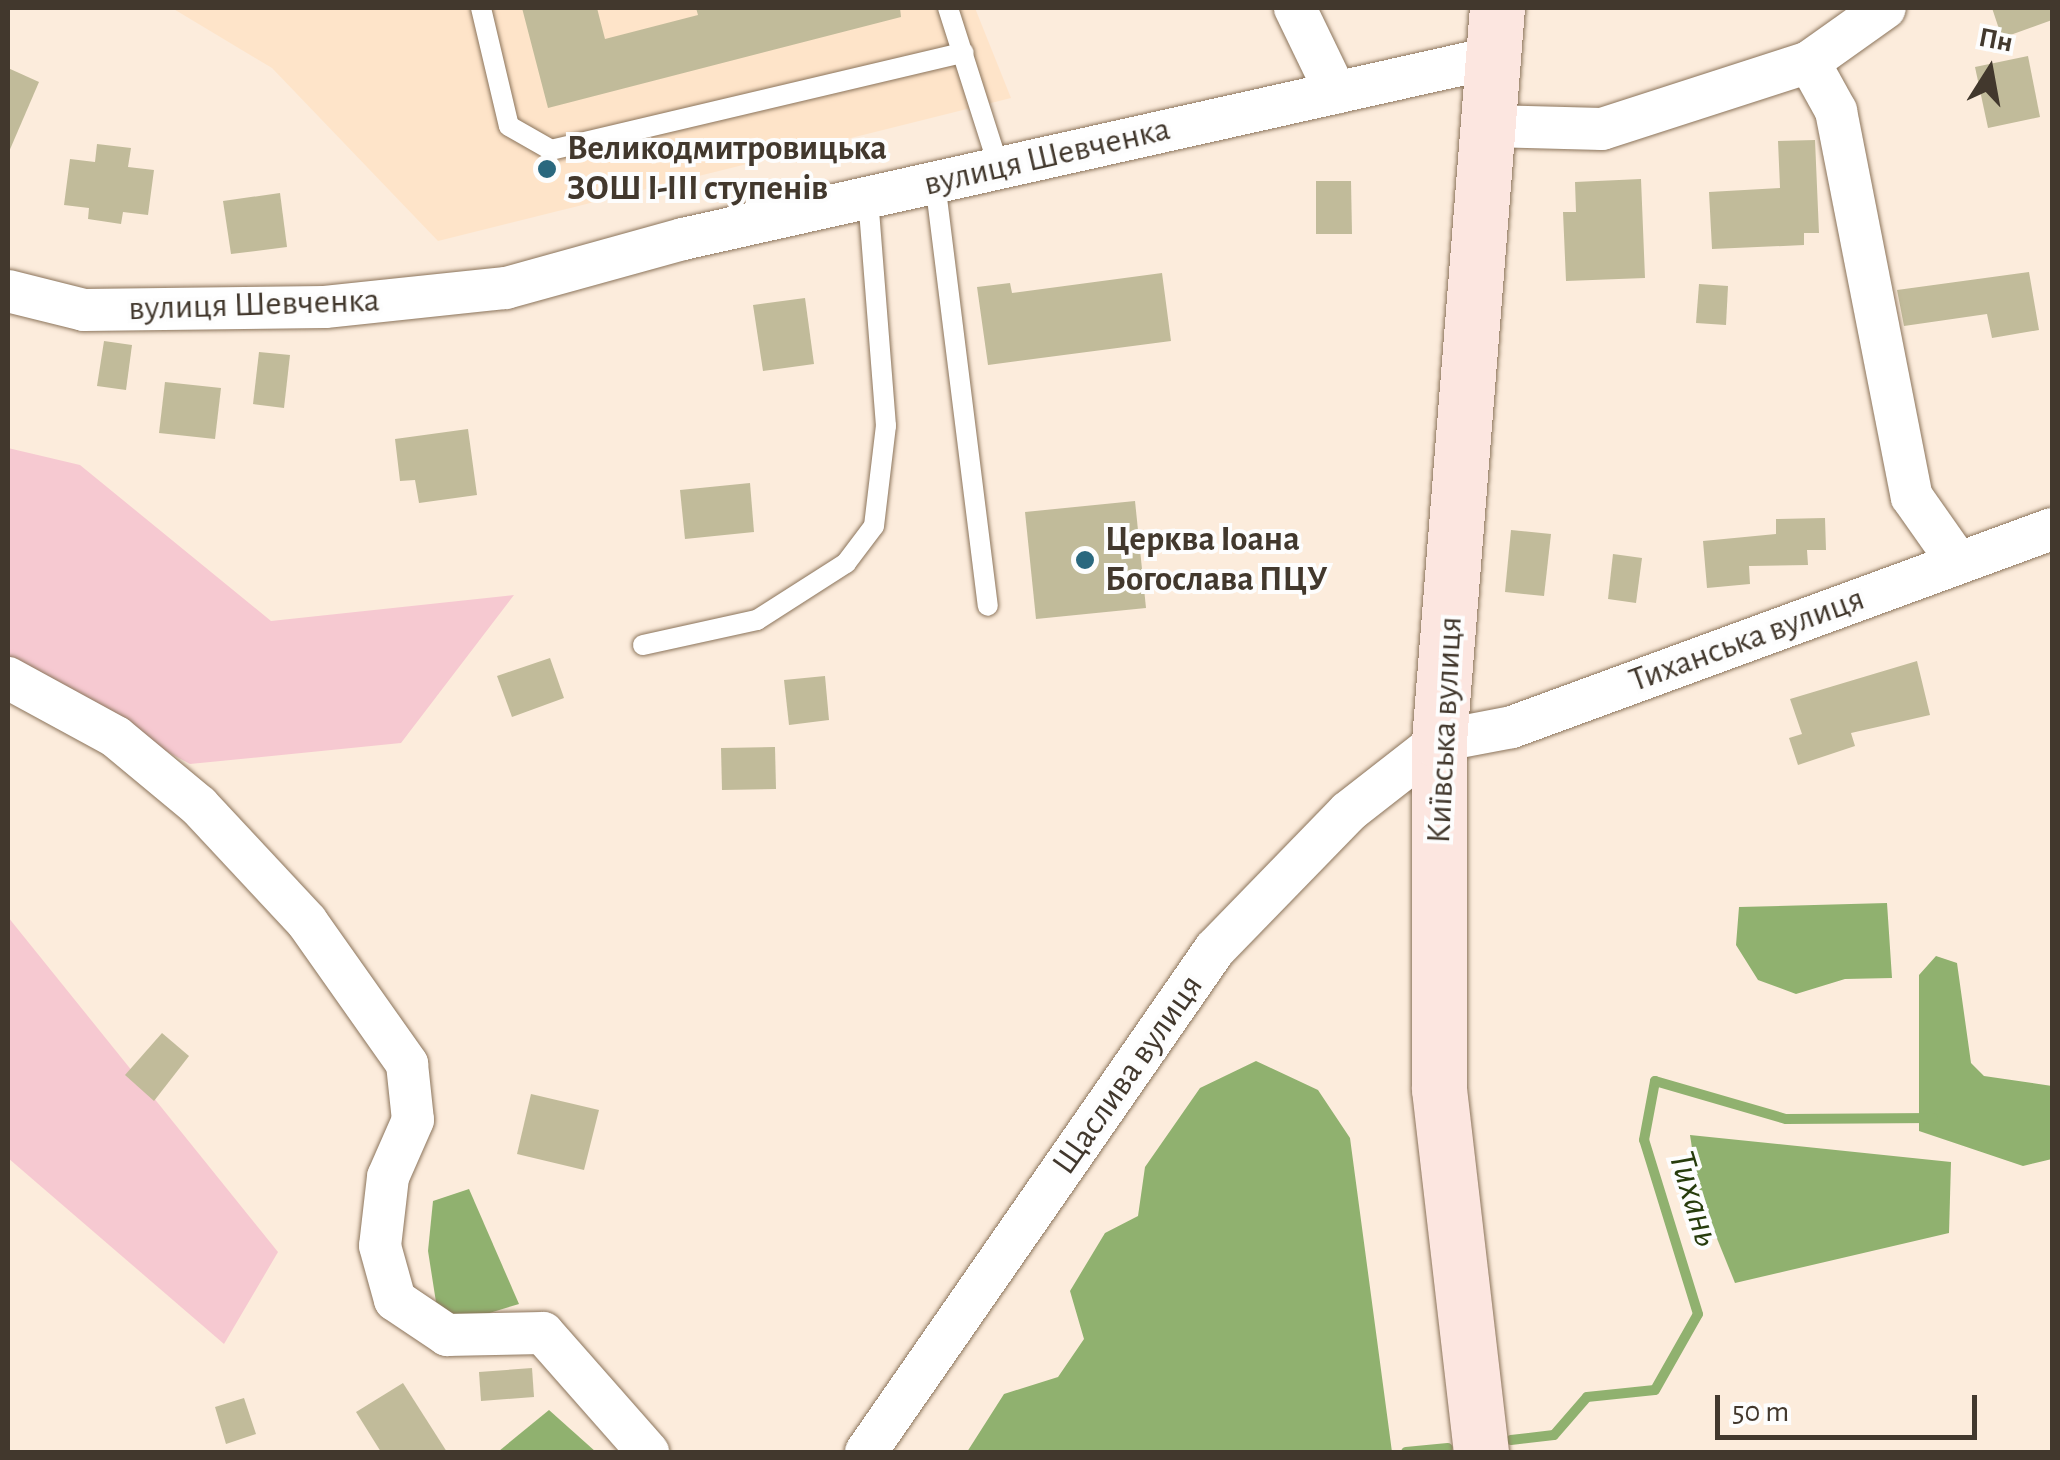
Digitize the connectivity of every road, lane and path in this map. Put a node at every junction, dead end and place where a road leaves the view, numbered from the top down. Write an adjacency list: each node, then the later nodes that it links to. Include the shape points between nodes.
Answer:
1 (481, 8): 6 (lane, via 509,126 551,150)
2 (948, 8): 6 (lane)
3 (1295, 8): 8 (street)
4 (1885, 8): 7 (street)
5 (1496, 32): 8 (street, вулиця Шевченка); 9 (main road, Київська вулиця)
6 (964, 52): 10 (lane)
7 (1809, 62): 9 (street, via 1602,128); 15 (street, via 1836,111 1912,496)
8 (1336, 93): 10 (street, вулиця Шевченка)
9 (1490, 126): 19 (main road, Київська вулиця)
10 (1000, 168): 11 (street, вулиця Шевченка)
11 (935, 182): 12 (street, вулиця Шевченка); 16 (lane)
12 (868, 198): 13 (street, вулиця Шевченка, via 506,288 325,307 84,310); 17 (lane, via 886,426 874,526 846,563 757,620)
13 (8, 291)
14 (2052, 529): 15 (street, Тиханська вулиця)
15 (1957, 562): 19 (street, Тиханська вулиця, via 1512,727)
16 (988, 606)
17 (643, 644)
18 (8, 678): 20 (street, via 116,737 199,806 307,922 406,1064 413,1120 388,1177 380,1246 394,1300 447,1335 543,1333)
19 (1440, 740): 21 (street, Щаслива вулиця, via 1348,812 1215,949); 22 (main road, Київська вулиця, via 1439,1089)
20 (648, 1452)
21 (866, 1452)
22 (1481, 1452)

